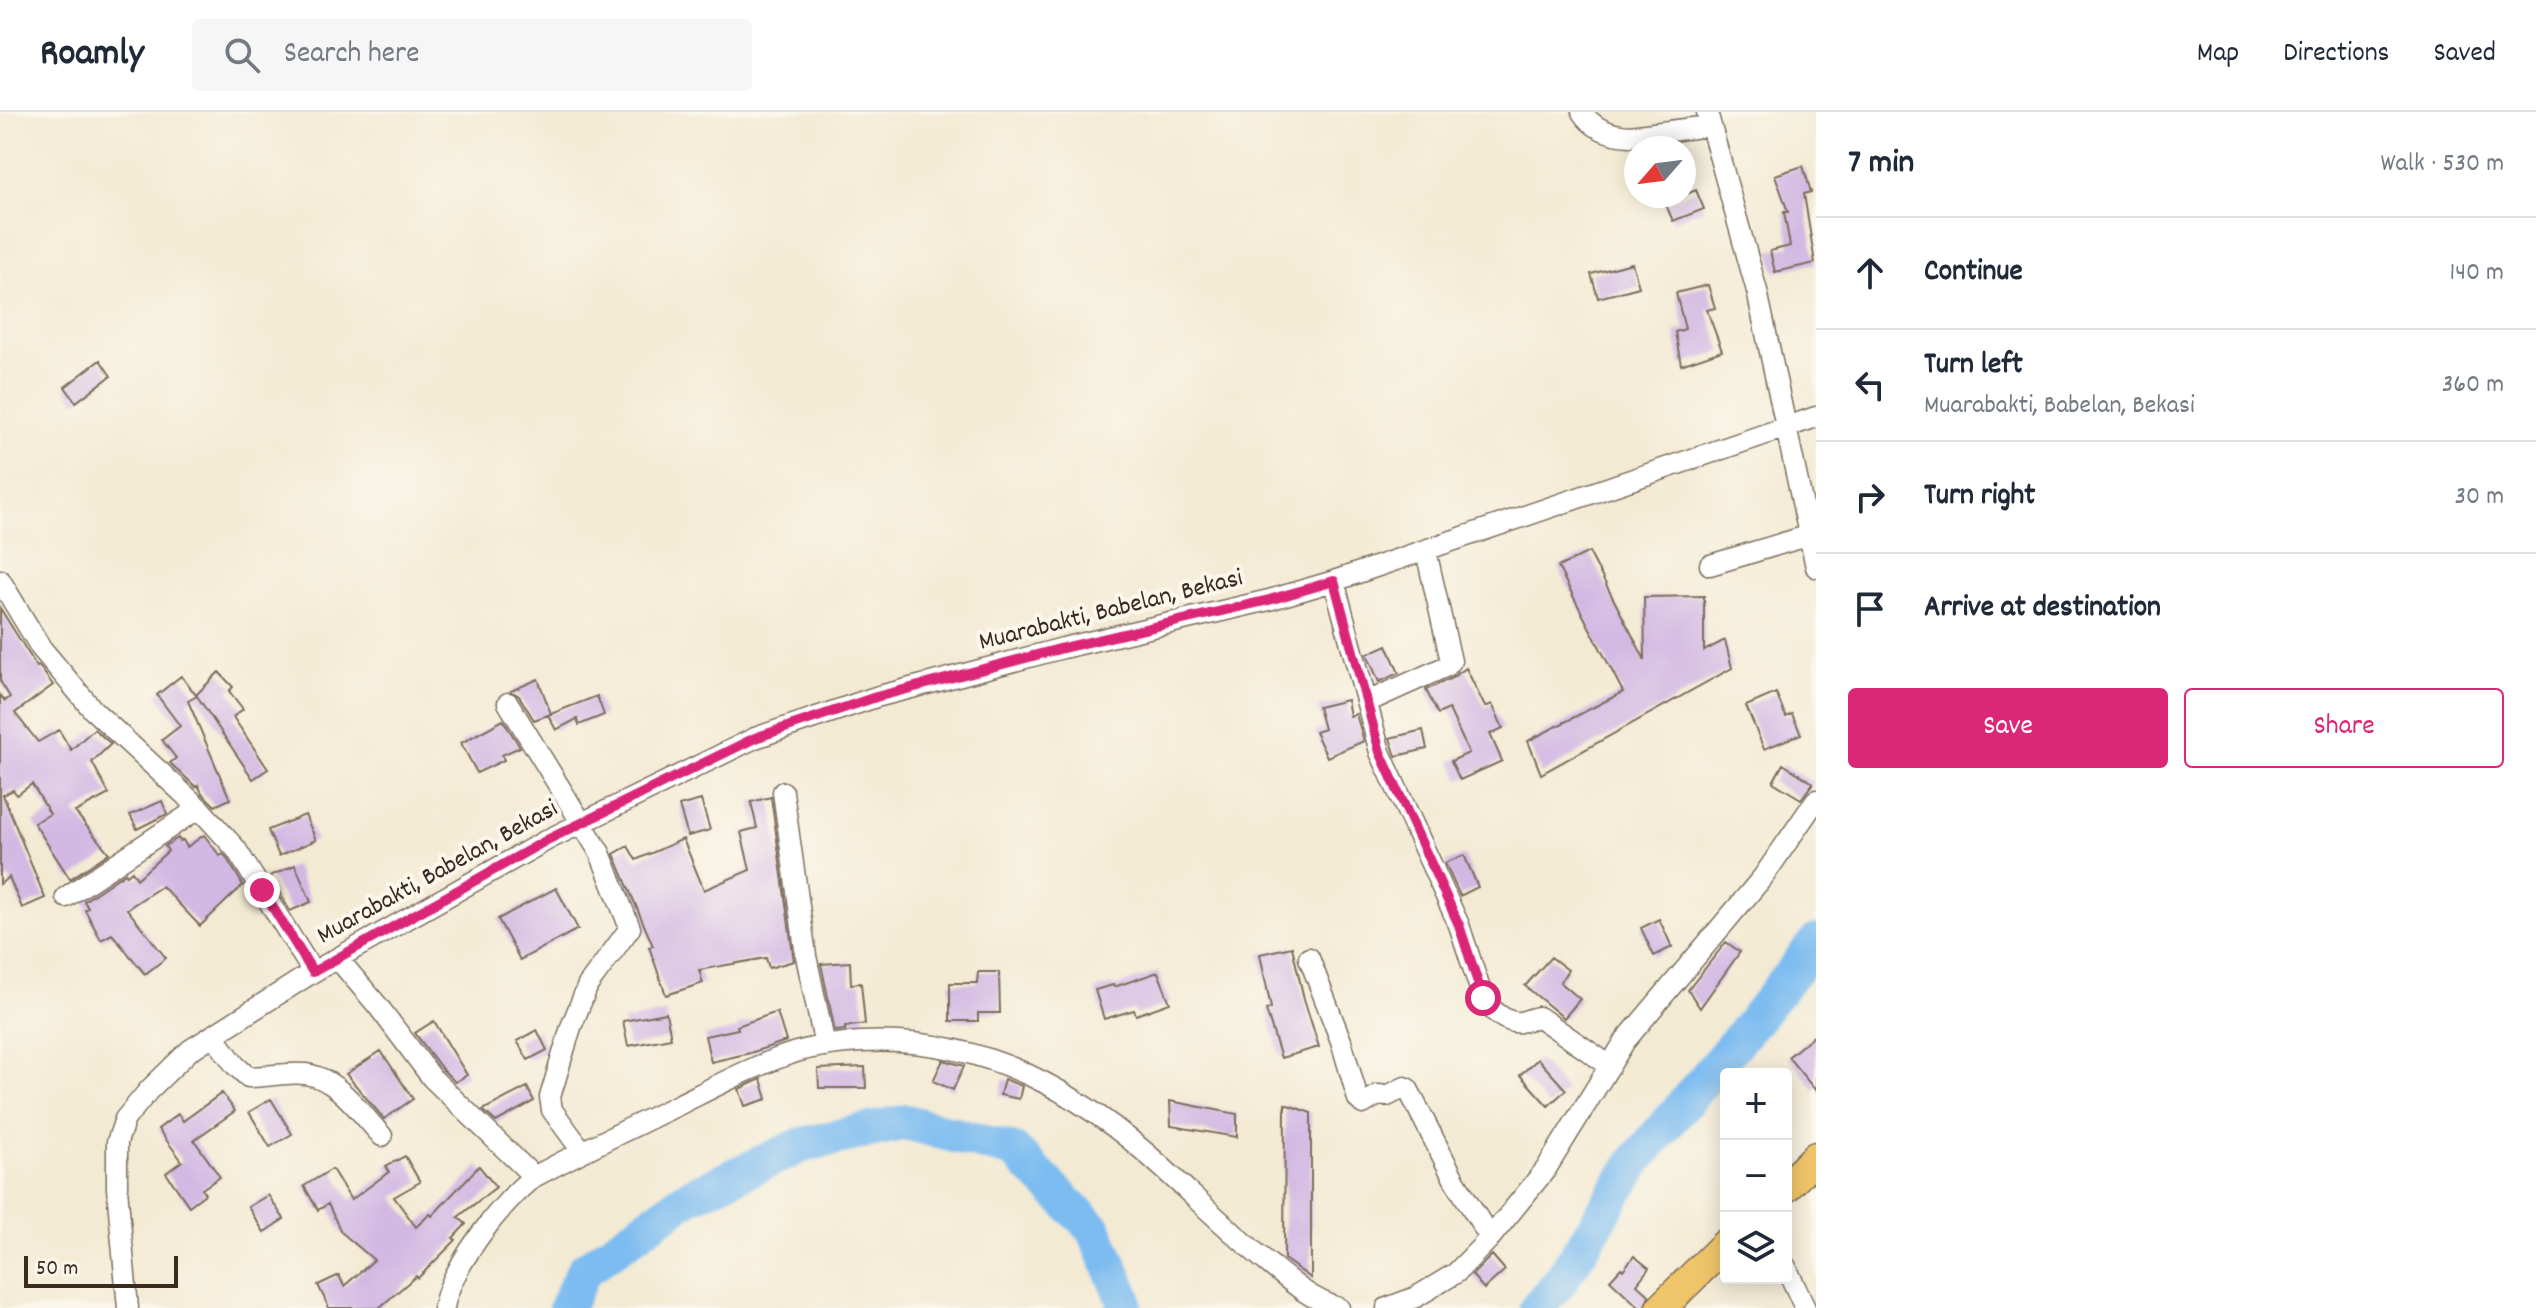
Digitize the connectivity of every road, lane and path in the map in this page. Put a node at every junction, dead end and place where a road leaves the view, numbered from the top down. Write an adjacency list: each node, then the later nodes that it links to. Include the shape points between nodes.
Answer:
1 (1582, 112): 2 (street, via 1617,135 1630,136)
2 (1708, 119): 4 (street, via 1757,291)
3 (1816, 417): 4 (street, Muarabakti, Babelan, Bekasi)
4 (1784, 426): 5 (street); 6 (street, Muarabakti, Babelan, Bekasi)
5 (1807, 536): 7 (street); 8 (street)
6 (1426, 551): 10 (street, Muarabakti, Babelan, Bekasi); 11 (street, via 1451,661)
7 (1710, 565)
8 (1816, 566)
9 (0, 580): 15 (street, via 41,648 93,710)
10 (1334, 581): 11 (street); 16 (street, Muarabakti, Babelan, Bekasi, via 876,697 755,738)
11 (1367, 702): 23 (street, via 1380,752 1459,925 1488,1006 1510,1022 1539,1017)
12 (508, 703): 16 (street)
13 (783, 792): 22 (street, via 806,956)
14 (1816, 800): 23 (street, via 1763,877 1653,1005)
15 (199, 808): 17 (street); 20 (street, via 236,849)
16 (581, 823): 19 (street, Muarabakti, Babelan, Bekasi); 25 (street, via 600,853 630,928 588,985 550,1097 552,1110)
17 (66, 897)
18 (1309, 958): 29 (street, via 1358,1099 1363,1104 1408,1089)
19 (338, 959): 20 (street, Muarabakti, Babelan, Bekasi); 27 (street, via 432,1078)
20 (313, 972): 21 (street, Muarabakti, Babelan, Bekasi)
21 (213, 1035): 24 (street, via 248,1077 293,1073 326,1080); 33 (street, Muarabakti, Babelan, Bekasi, via 142,1097 125,1119 117,1142)
22 (825, 1046): 25 (street, via 797,1051 737,1075); 32 (street, via 915,1043 991,1058 1025,1072 1116,1127)
23 (1610, 1066): 29 (street, via 1546,1169)
24 (382, 1136)
25 (582, 1151): 27 (street)
26 (1816, 1157): 28 (main road)
27 (534, 1177): 34 (street, via 494,1217 457,1274)
28 (1792, 1181)
29 (1490, 1238): 36 (street, via 1456,1273)
30 (1720, 1250): 37 (main road)
31 (1792, 1280): 38 (street)
32 (1307, 1304): 35 (street)
33 (128, 1308)
34 (444, 1308)
35 (1339, 1308)
36 (1387, 1308)
37 (1661, 1308)
38 (1805, 1308)

